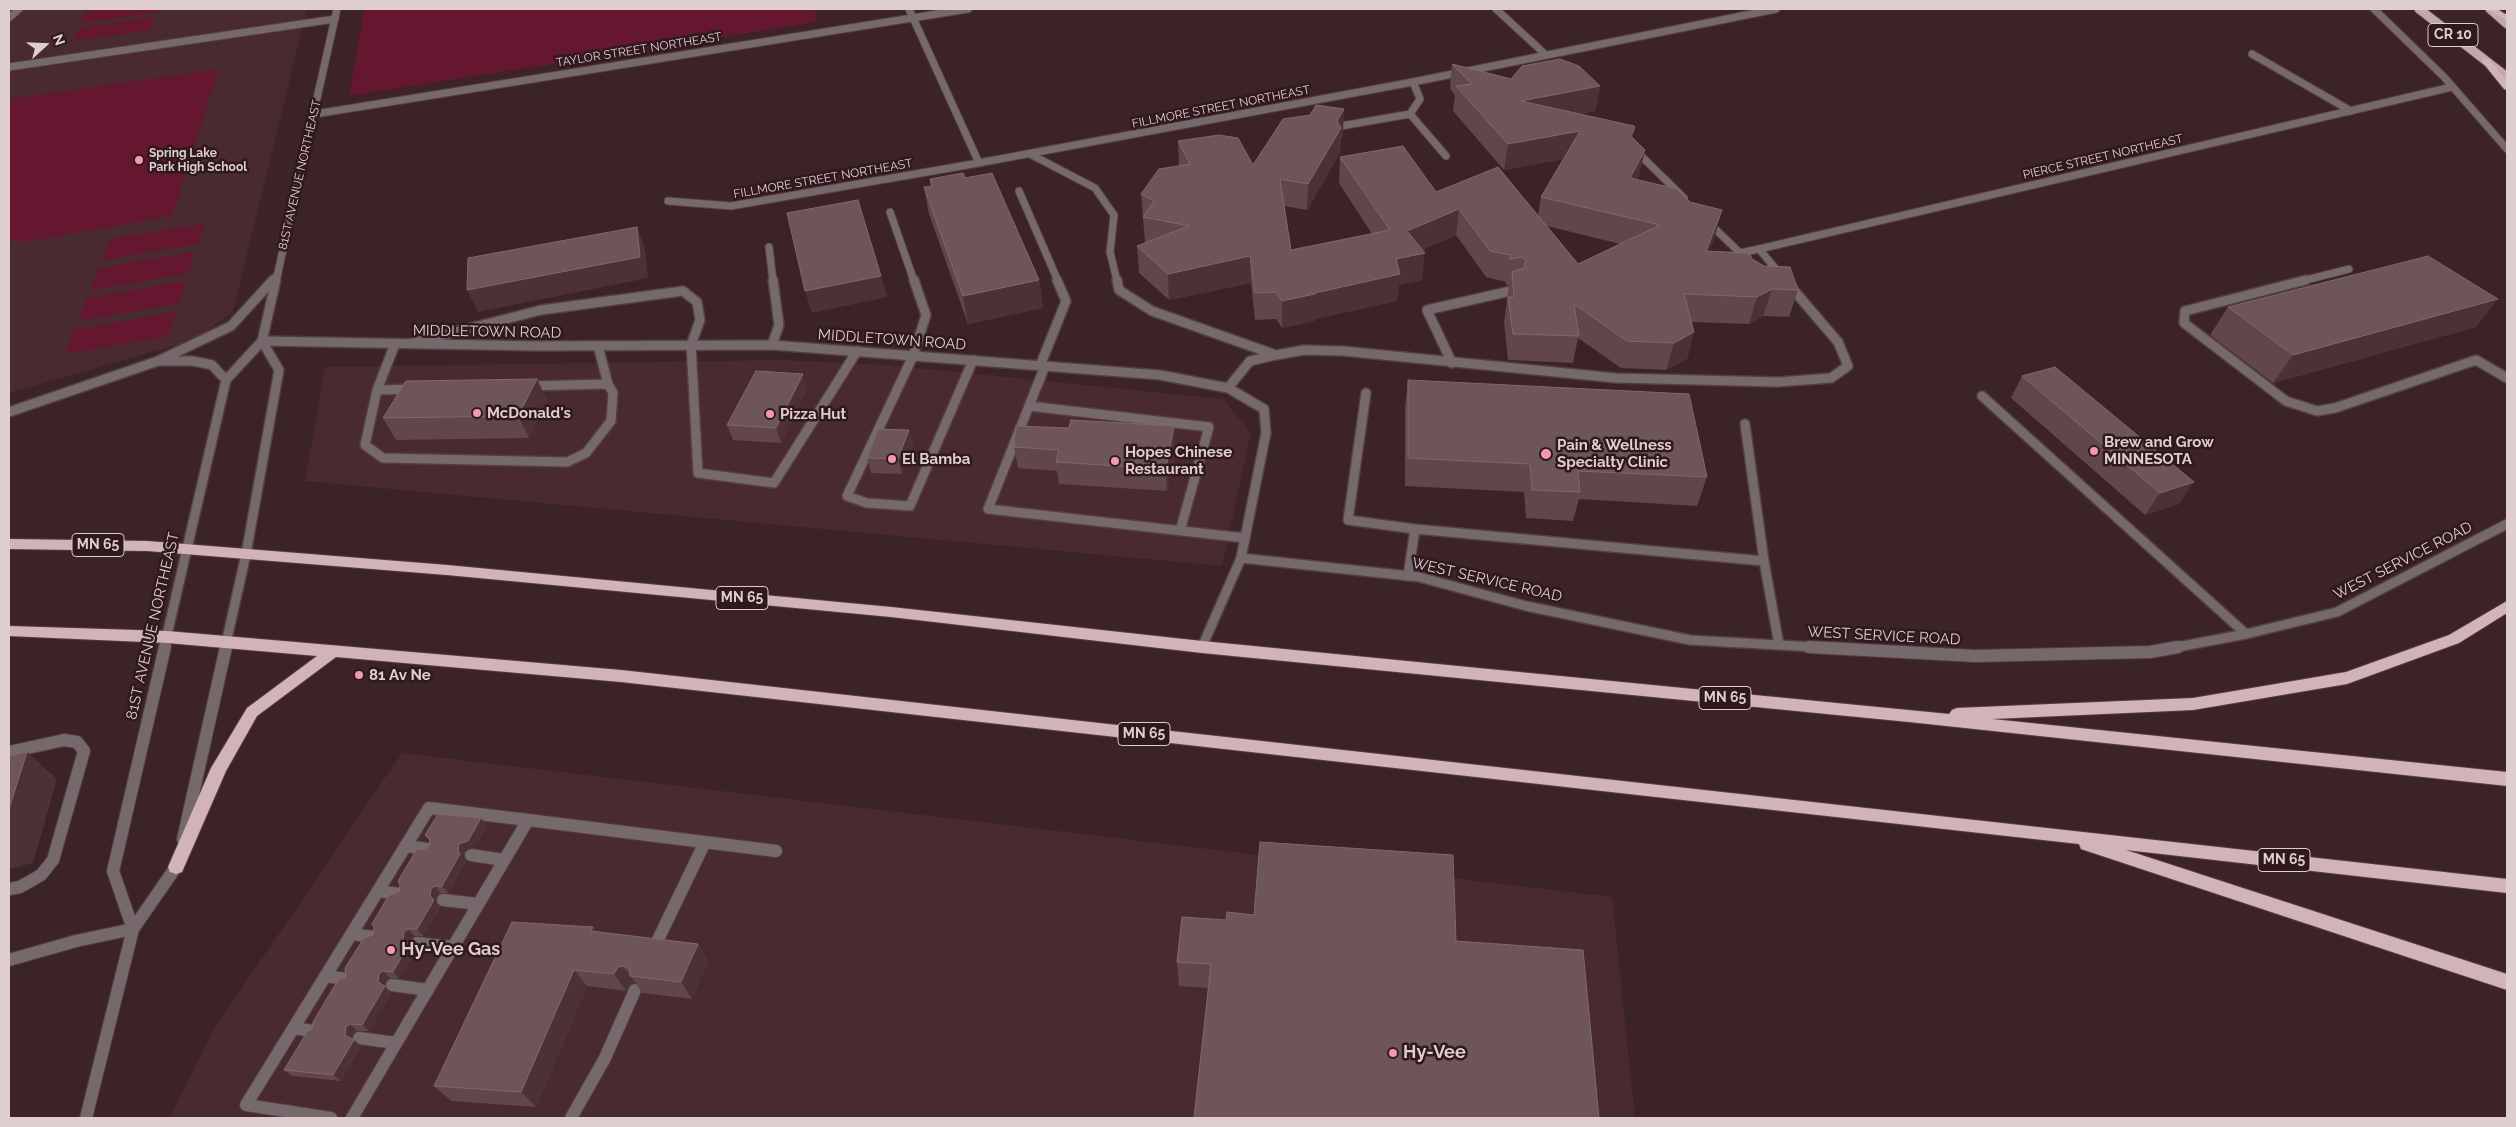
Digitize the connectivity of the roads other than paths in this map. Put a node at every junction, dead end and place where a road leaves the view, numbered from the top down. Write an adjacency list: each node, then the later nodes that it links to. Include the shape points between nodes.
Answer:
1 (19, 9): 10 (street)
2 (337, 9): 13 (street, 81ST AVENUE NORTHEAST)
3 (909, 9): 11 (street)
4 (968, 9): 11 (street, TAYLOR STREET NORTHEAST)
5 (1496, 9): 16 (street)
6 (1776, 9): 16 (street, FILLMORE STREET NORTHEAST)
7 (2374, 9): 21 (street)
8 (2419, 9): 17 (main road, CR 10)
9 (2490, 9): 12 (highway); 14 (main road, CR 10)
10 (9, 18)
11 (912, 18): 24 (street, TAYLOR STREET NORTHEAST); 31 (street)
12 (2507, 18)
13 (335, 19): 18 (street); 24 (street, 81ST AVENUE NORTHEAST)
14 (2507, 24)
15 (2252, 54): 23 (street)
16 (1546, 55): 20 (street, FILLMORE STREET NORTHEAST)
17 (2486, 61): 19 (main road, CR 10); 22 (highway)
18 (9, 67)
19 (2507, 77)
20 (1413, 82): 25 (street, via 1420,99); 29 (street, FILLMORE STREET NORTHEAST)
21 (2452, 87): 23 (street, PIERCE STREET NORTHEAST); 28 (street)
22 (2507, 87)
23 (2351, 110): 38 (street, PIERCE STREET NORTHEAST)
24 (315, 114): 40 (street, 81ST AVENUE NORTHEAST)
25 (1410, 114): 26 (street); 30 (street)
26 (1341, 126)
27 (1627, 142): 34 (street)
28 (2507, 149)
29 (1030, 154): 31 (street, FILLMORE STREET NORTHEAST); 48 (street, via 1095,188 1114,215 1110,252 1119,290 1152,311)
30 (1446, 156)
31 (979, 163): 33 (street, FILLMORE STREET NORTHEAST, via 731,206)
32 (1019, 191): 53 (street, via 1066,300)
33 (668, 201)
34 (1690, 205)
35 (890, 212): 49 (street, via 926,314)
36 (1705, 218): 38 (street, PIERCE STREET NORTHEAST, via 1740,253)
37 (769, 247): 45 (street, via 779,325)
38 (1759, 249): 52 (street, via 1838,342 1848,366 1832,378 1778,382 1616,378)
39 (2349, 269): 54 (street, via 2185,311 2184,323 2286,401 2317,410 2335,408 2476,360)
40 (278, 274): 42 (street, 81ST AVENUE NORTHEAST); 51 (street, via 231,326)
41 (1515, 290): 52 (street, via 1427,310)
42 (262, 342): 43 (street, MIDDLETOWN ROAD); 55 (street); 72 (street, via 278,370)
43 (399, 344): 44 (street, via 541,310 683,291 697,302 700,320); 46 (street, MIDDLETOWN ROAD); 60 (street)
44 (691, 345): 45 (street, MIDDLETOWN ROAD); 46 (street, MIDDLETOWN ROAD); 47 (street, via 698,473 774,483)
45 (772, 345): 47 (street, MIDDLETOWN ROAD)
46 (598, 346): 56 (street)
47 (857, 351): 49 (street, MIDDLETOWN ROAD)
48 (1276, 355): 52 (street, via 1304,350 1343,350); 58 (street, via 1250,361)
49 (913, 356): 50 (street, MIDDLETOWN ROAD); 50 (street, via 847,496 867,503 910,506)
50 (973, 360): 53 (street, MIDDLETOWN ROAD)
51 (158, 362): 55 (street, via 193,361 212,365); 64 (street)
52 (1452, 362)
53 (1042, 366): 58 (street, MIDDLETOWN ROAD, via 1160,375); 63 (street)
54 (2507, 378)
55 (226, 380): 71 (street, 81ST AVENUE NORTHEAST)
56 (608, 384): 57 (street); 60 (street, via 613,393 611,421 586,453 567,462 383,458 365,445)
57 (521, 386)
58 (1228, 388): 69 (street, MIDDLETOWN ROAD, via 1264,409 1266,433)
59 (425, 389): 60 (street)
60 (377, 390)
61 (1366, 393): 67 (street, via 1348,520)
62 (1982, 396): 78 (street)
63 (1029, 406): 68 (street, via 1209,427); 68 (street, via 988,509)
64 (9, 412)
65 (1745, 424): 74 (street)
66 (2507, 524): 78 (street, WEST SERVICE ROAD, via 2337,612)
67 (1415, 530): 74 (street); 75 (street)
68 (1180, 531): 69 (street)
69 (1245, 538): 73 (street, MIDDLETOWN ROAD)
70 (9, 544): 71 (highway, MN 65)
71 (188, 548): 72 (highway, MN 65); 79 (street, 81ST AVENUE NORTHEAST)
72 (246, 554): 80 (street); 82 (highway, MN 65, via 881,611)
73 (1241, 558): 75 (street, WEST SERVICE ROAD); 82 (street, MIDDLETOWN ROAD)
74 (1764, 561): 81 (street)
75 (1408, 576): 81 (street, WEST SERVICE ROAD, via 1526,606 1690,640)
76 (2507, 606): 84 (highway, via 2454,639 2347,678 2192,704)
77 (9, 631): 79 (highway, MN 65)
78 (2246, 634): 81 (street, WEST SERVICE ROAD, via 2150,652 1975,656)
79 (167, 637): 80 (highway, MN 65); 102 (street, 81ST AVENUE NORTHEAST, via 113,871)
80 (226, 642): 83 (highway, MN 65); 95 (street)
81 (1779, 645)
82 (1202, 647): 84 (highway, MN 65)
83 (334, 651): 88 (highway, MN 65, via 622,676); 95 (highway, via 252,712 219,768)
84 (1910, 716): 86 (highway, MN 65)
85 (9, 752): 97 (street, via 64,740 77,742 84,751 53,860 41,875 20,887)
86 (2507, 779)
87 (528, 820): 89 (street); 90 (street, via 430,808); 94 (street)
88 (2061, 834): 96 (highway, MN 65); 111 (highway)
89 (705, 842): 92 (street); 107 (street)
90 (405, 846): 91 (street); 98 (street)
91 (428, 849)
92 (776, 851)
93 (471, 855): 94 (street)
94 (504, 860): 101 (street)
95 (176, 867): 102 (street)
96 (2507, 886)
97 (9, 888)
98 (378, 891): 99 (street); 103 (street)
99 (400, 894)
100 (443, 900): 101 (street)
101 (478, 904): 106 (street)
102 (133, 929): 108 (street, via 76,940); 119 (street)
103 (351, 934): 104 (street); 109 (street)
104 (372, 937)
105 (417, 943): 106 (street)
106 (452, 948): 113 (street)
107 (654, 948)
108 (9, 960)
109 (325, 976): 110 (street); 115 (street)
110 (346, 979)
111 (2507, 982)
112 (392, 986): 113 (street)
113 (428, 990): 118 (street)
114 (635, 990): 122 (street, via 605,1058)
115 (293, 1028): 116 (street); 120 (street, via 246,1104)
116 (313, 1031)
117 (359, 1038): 118 (street)
118 (396, 1043): 121 (street)
119 (86, 1118)
120 (331, 1118)
121 (352, 1118)
122 (571, 1118)

